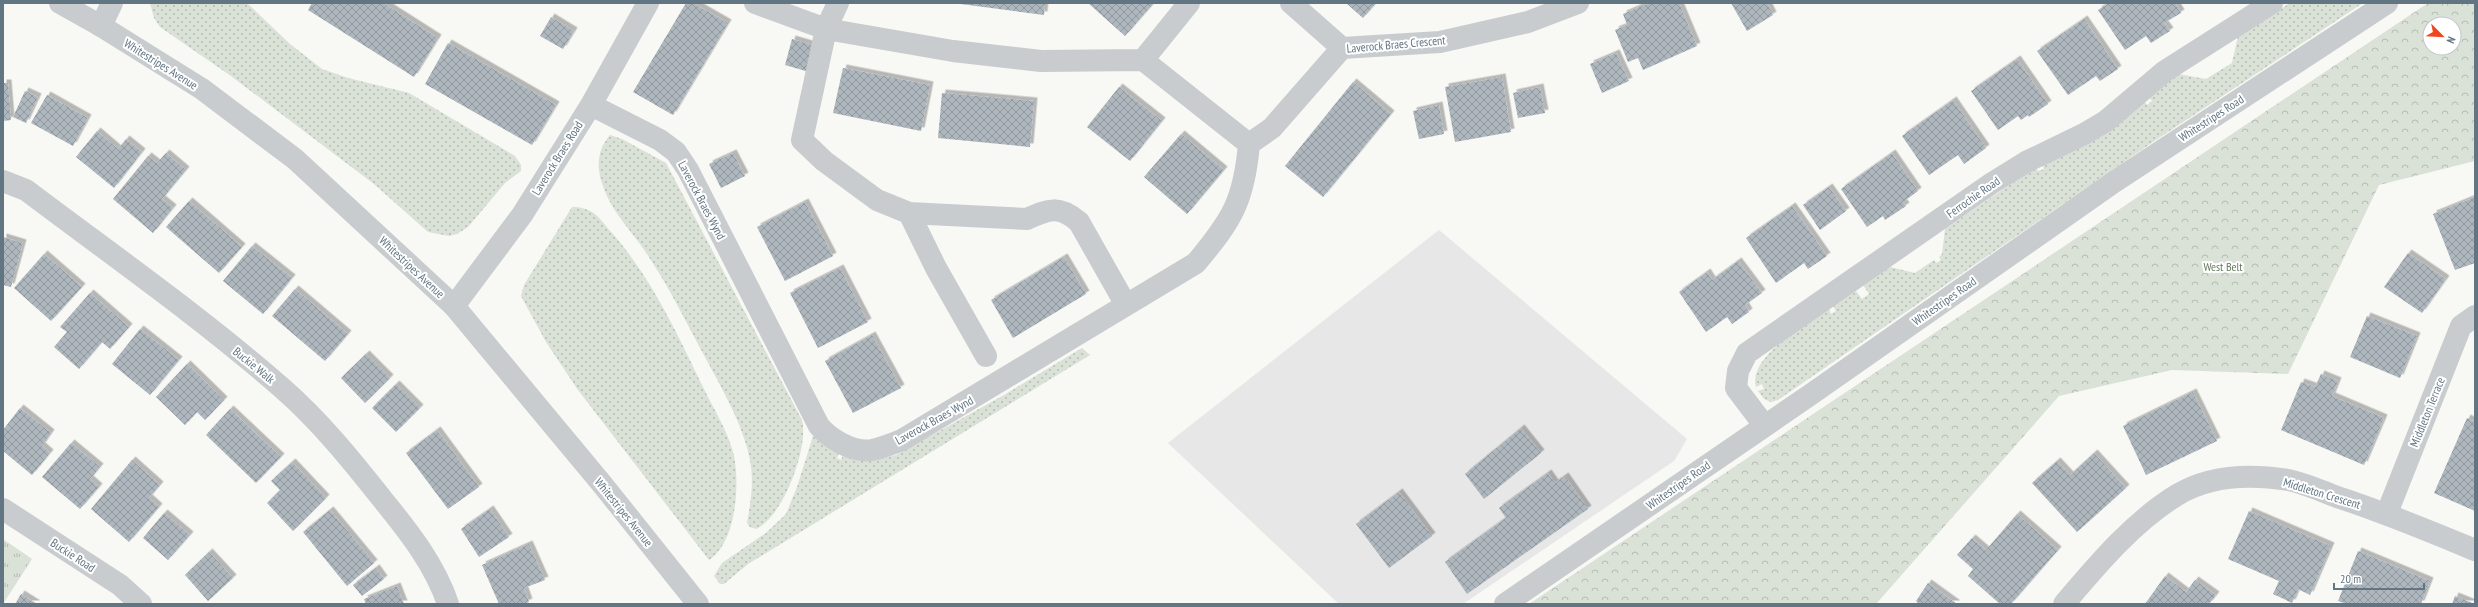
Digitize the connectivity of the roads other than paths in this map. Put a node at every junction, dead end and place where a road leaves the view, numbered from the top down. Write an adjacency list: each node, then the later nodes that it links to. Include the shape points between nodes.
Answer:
1 (60, 3): 11 (street, Whitestripes Avenue)
2 (112, 3): 11 (street)
3 (648, 3): 15 (street, Laverock Braes Road)
4 (755, 3): 12 (street)
5 (838, 3): 12 (street)
6 (1189, 3): 14 (street)
7 (1292, 3): 13 (street)
8 (1578, 3): 13 (street, Laverock Braes Crescent, via 1528,22 1440,42)
9 (2272, 3): 23 (street, Ferrochie Road, via 2165,71 2106,121 2026,162 1992,183 1748,353 1738,371 1736,388)
10 (2387, 3): 23 (street, Whitestripes Road, via 2114,182)
11 (101, 26): 19 (street, Whitestripes Avenue, via 202,90 295,159)
12 (826, 29): 14 (street, via 953,51 1034,60); 18 (street, via 802,140 824,161 877,200)
13 (1342, 48): 16 (street, Laverock Braes Crescent, via 1272,128)
14 (1142, 60): 16 (street)
15 (591, 105): 19 (street, Laverock Braes Road, via 522,215); 20 (street, Laverock Braes Wynd, via 660,140 676,152 688,170 819,426 826,434 849,446 870,450 902,440)
16 (1249, 144): 20 (street, Laverock Braes Wynd, via 1241,195 1224,229 1196,263)
17 (3, 182): 28 (street, Buckie Walk, via 26,190 214,333 283,389 345,452 406,528 440,580)
18 (909, 213): 20 (street, via 1027,220 1042,212 1058,209 1079,222); 22 (street, via 936,268)
19 (454, 306): 29 (street, Whitestripes Avenue)
20 (1126, 306)
21 (2475, 316): 25 (street, Middleton Terrace, via 2461,326)
22 (986, 356)
23 (1764, 425): 30 (street, Whitestripes Road)
24 (3, 509): 27 (street, Buckie Road, via 120,586)
25 (2387, 513): 26 (street, Middleton Crescent); 31 (street, Middleton Crescent, via 2289,480 2233,476 2209,481 2178,494 2149,514 2092,571)
26 (2475, 550)
27 (141, 604)
28 (448, 604)
29 (698, 604)
30 (1504, 604)
31 (2064, 604)

